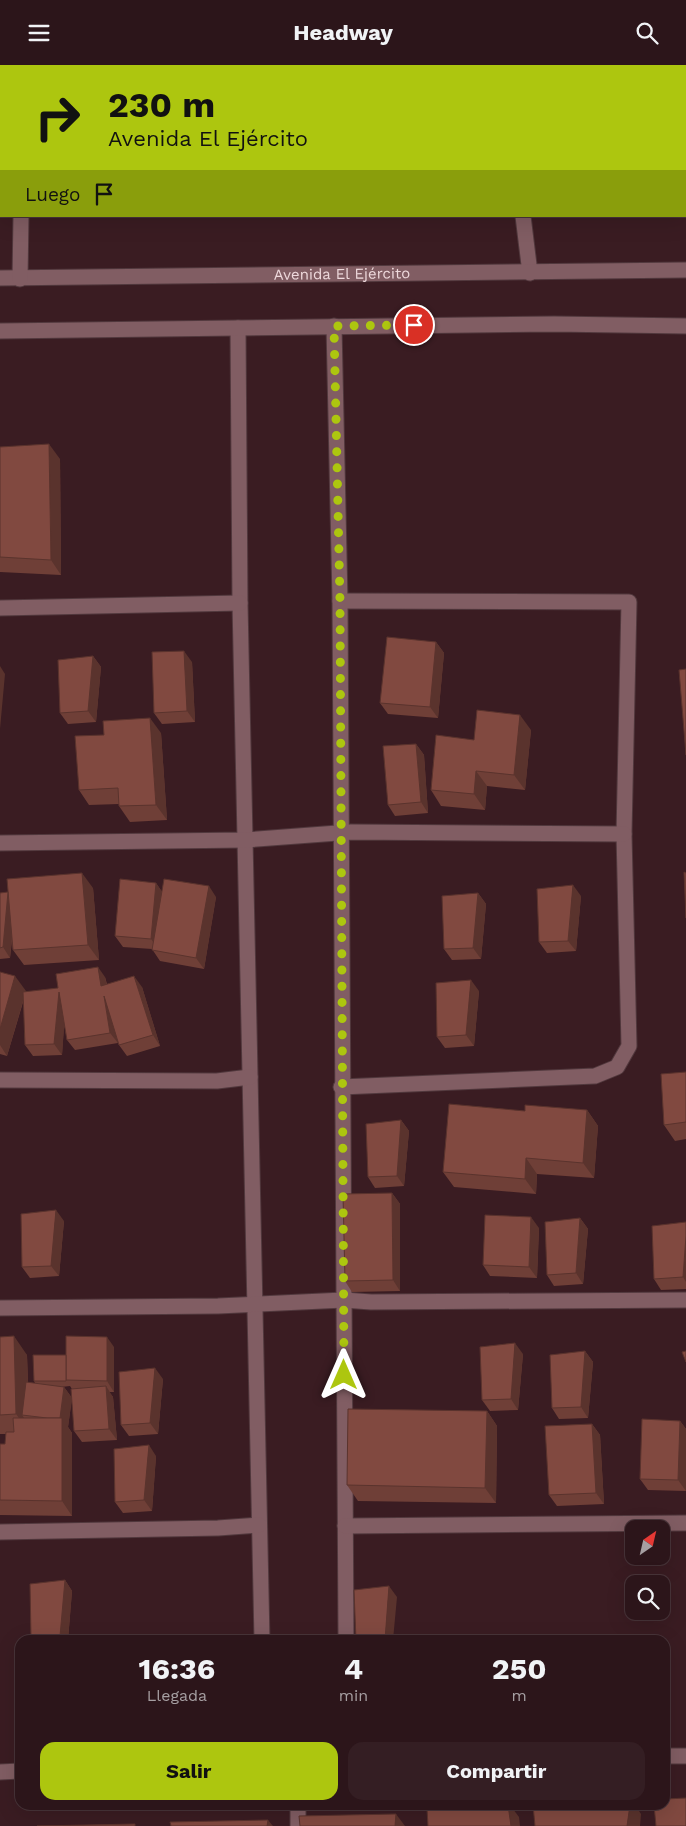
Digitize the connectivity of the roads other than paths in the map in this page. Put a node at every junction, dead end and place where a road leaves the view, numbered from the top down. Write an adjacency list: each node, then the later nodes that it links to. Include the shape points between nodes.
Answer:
1 (21, 217): 6 (street)
2 (523, 217): 4 (street)
3 (686, 270): 4 (street, Avenida El Ejército)
4 (530, 273): 6 (street, Avenida El Ejército)
5 (0, 278): 6 (street, Avenida El Ejército)
6 (20, 279)
7 (686, 325): 8 (street)
8 (334, 326): 9 (street); 11 (street)
9 (238, 328): 10 (street); 12 (street)
10 (0, 331)
11 (340, 601): 14 (street); 15 (street, via 629,602)
12 (240, 603): 13 (street); 16 (street)
13 (0, 608)
14 (341, 834): 15 (street); 16 (street); 20 (street)
15 (624, 834): 20 (street, via 629,1046 617,1067 595,1076)
16 (245, 840): 17 (street); 18 (street)
17 (0, 843)
18 (250, 1077): 19 (street, via 217,1081); 23 (street)
19 (0, 1080)
20 (341, 1087): 21 (street)
21 (344, 1300): 22 (street); 23 (street); 27 (street)
22 (686, 1300)
23 (254, 1302): 24 (street); 26 (street)
24 (0, 1308)
25 (686, 1523): 27 (street)
26 (259, 1525): 28 (street); 29 (street)
27 (345, 1527): 30 (street)
28 (0, 1532)
29 (262, 1635)
30 (346, 1635)
31 (670, 1756): 32 (street)
32 (686, 1756)
33 (0, 1771): 34 (street)
34 (15, 1771)
35 (298, 1810): 36 (street)
36 (298, 1826)

